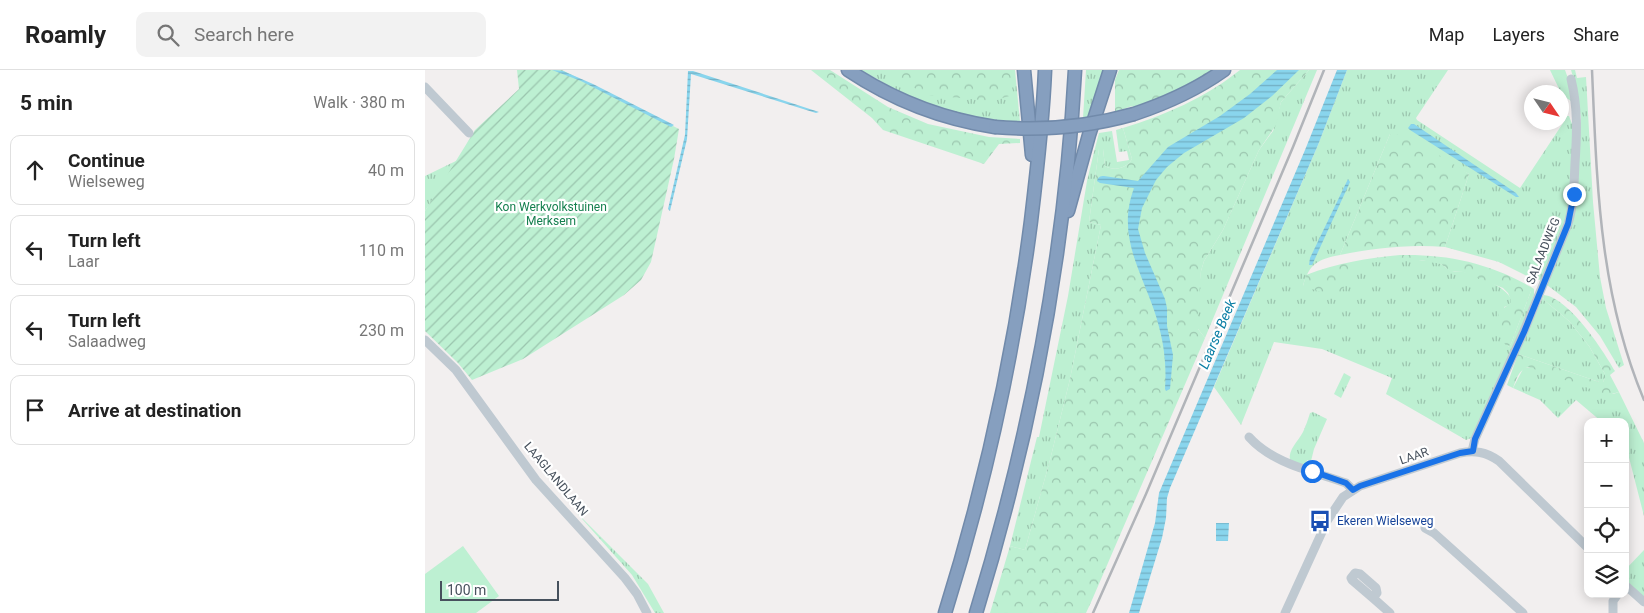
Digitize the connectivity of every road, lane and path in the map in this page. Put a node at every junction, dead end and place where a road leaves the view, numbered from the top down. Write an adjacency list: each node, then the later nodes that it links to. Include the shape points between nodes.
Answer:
1 (848, 70): 6 (highway, bridge, via 917,107 995,127 1031,129 1068,128 1134,114 1177,99)
2 (1024, 70): 10 (highway)
3 (1045, 70): 10 (highway)
4 (1075, 70): 11 (highway)
5 (1110, 70): 11 (highway)
6 (1224, 70)
7 (1571, 79): 14 (street, SALAADWEG, via 1578,121 1572,210 1524,332 1475,439)
8 (425, 87): 9 (street)
9 (469, 133)
10 (1035, 185): 23 (highway, via 1024,275 1002,394)
11 (1057, 255): 24 (highway, via 1022,443)
12 (425, 340): 22 (street, LAAGLANDLAAN, via 456,370 536,480 625,578)
13 (1249, 437): 15 (street, via 1268,454 1346,483)
14 (1473, 451): 15 (street, LAAR); 17 (street, via 1499,461)
15 (1353, 490): 25 (street, LAAR, via 1343,497 1327,521)
16 (1425, 528): 27 (street, via 1435,533)
17 (1584, 544)
18 (1629, 589): 21 (street)
19 (1373, 598): 26 (street)
20 (1616, 598): 28 (street)
21 (1644, 602)
22 (647, 613)
23 (945, 613)
24 (976, 613)
25 (1285, 613)
26 (1390, 613)
27 (1523, 613)
28 (1613, 613)

